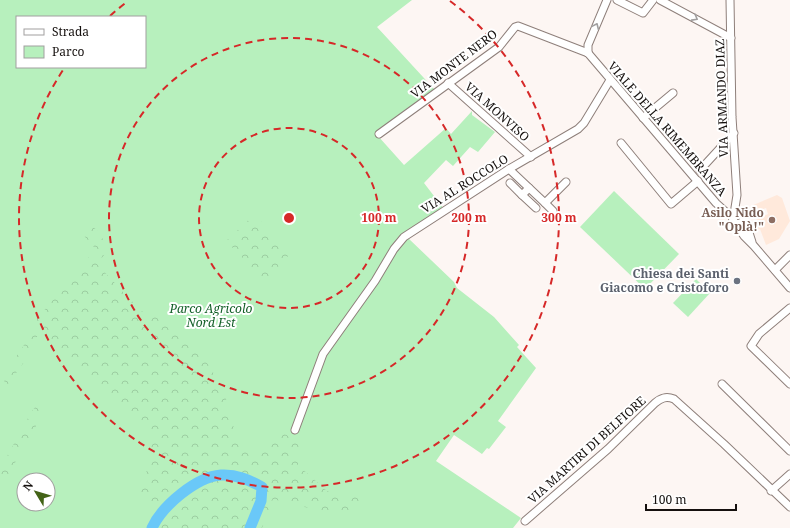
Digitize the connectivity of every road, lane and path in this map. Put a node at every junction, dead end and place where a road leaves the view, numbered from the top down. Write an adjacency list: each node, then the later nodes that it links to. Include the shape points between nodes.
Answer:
1 (607, 0): 7 (street, one-way to 1, via 588,45)
2 (617, 0): 3 (street, via 643,13)
3 (653, 0)
4 (660, 0): 6 (street, one-way to 6)
5 (730, 0): 6 (street, VIA ARMANDO DIAZ)
6 (732, 38): 12 (street, VIA ARMANDO DIAZ)
7 (588, 52): 8 (street, VIALE DELLA RIMEMBRANZA); 9 (street, VIA MONTE NERO, via 518,26 499,47)
8 (610, 80): 11 (street, VIALE DELLA RIMEMBRANZA); 15 (street, VIA AL ROCCOLO, via 584,123 568,136)
9 (448, 83): 13 (street, VIA MONTE NERO); 15 (street, VIA MONVISO)
10 (673, 93): 11 (street)
11 (643, 118): 18 (street, VIALE DELLA RIMEMBRANZA)
12 (734, 133): 17 (street); 23 (street, VIA ARMANDO DIAZ)
13 (379, 134)
14 (621, 143): 18 (street, via 671,204)
15 (531, 157): 16 (street, VIA AL ROCCOLO)
16 (509, 169): 21 (street); 36 (street, VIA AL ROCCOLO, via 407,233 394,248 375,281 323,354)
17 (700, 170)
18 (698, 181): 27 (street, VIALE DELLA RIMEMBRANZA, via 725,211)
19 (566, 182): 24 (street)
20 (510, 183): 22 (street)
21 (529, 188): 22 (street); 24 (street)
22 (522, 195): 25 (street)
23 (737, 196): 27 (street, VIA ARMANDO DIAZ); 28 (street, VIA ARMANDO DIAZ)
24 (545, 203): 26 (street)
25 (536, 208)
26 (553, 211)
27 (734, 216): 28 (street, via 738,212); 29 (street, VIA ARMANDO DIAZ, via 744,236)
28 (743, 216): 29 (street, VIA ARMANDO DIAZ)
29 (754, 246): 31 (street, VIA ARMANDO DIAZ)
30 (790, 255): 31 (street)
31 (775, 270): 32 (street, VIA ARMANDO DIAZ)
32 (790, 288)
33 (790, 308): 35 (street, via 759,334 751,346)
34 (722, 384): 37 (street)
35 (790, 384)
36 (296, 430)
37 (790, 451)
38 (790, 474): 39 (street)
39 (771, 491): 40 (street, VIA MARTIRI DI BELFIORE); 41 (street, VIA MARTIRI DI BELFIORE, via 710,431 674,399 668,397 655,404 602,454)
40 (790, 507)
41 (525, 520)

